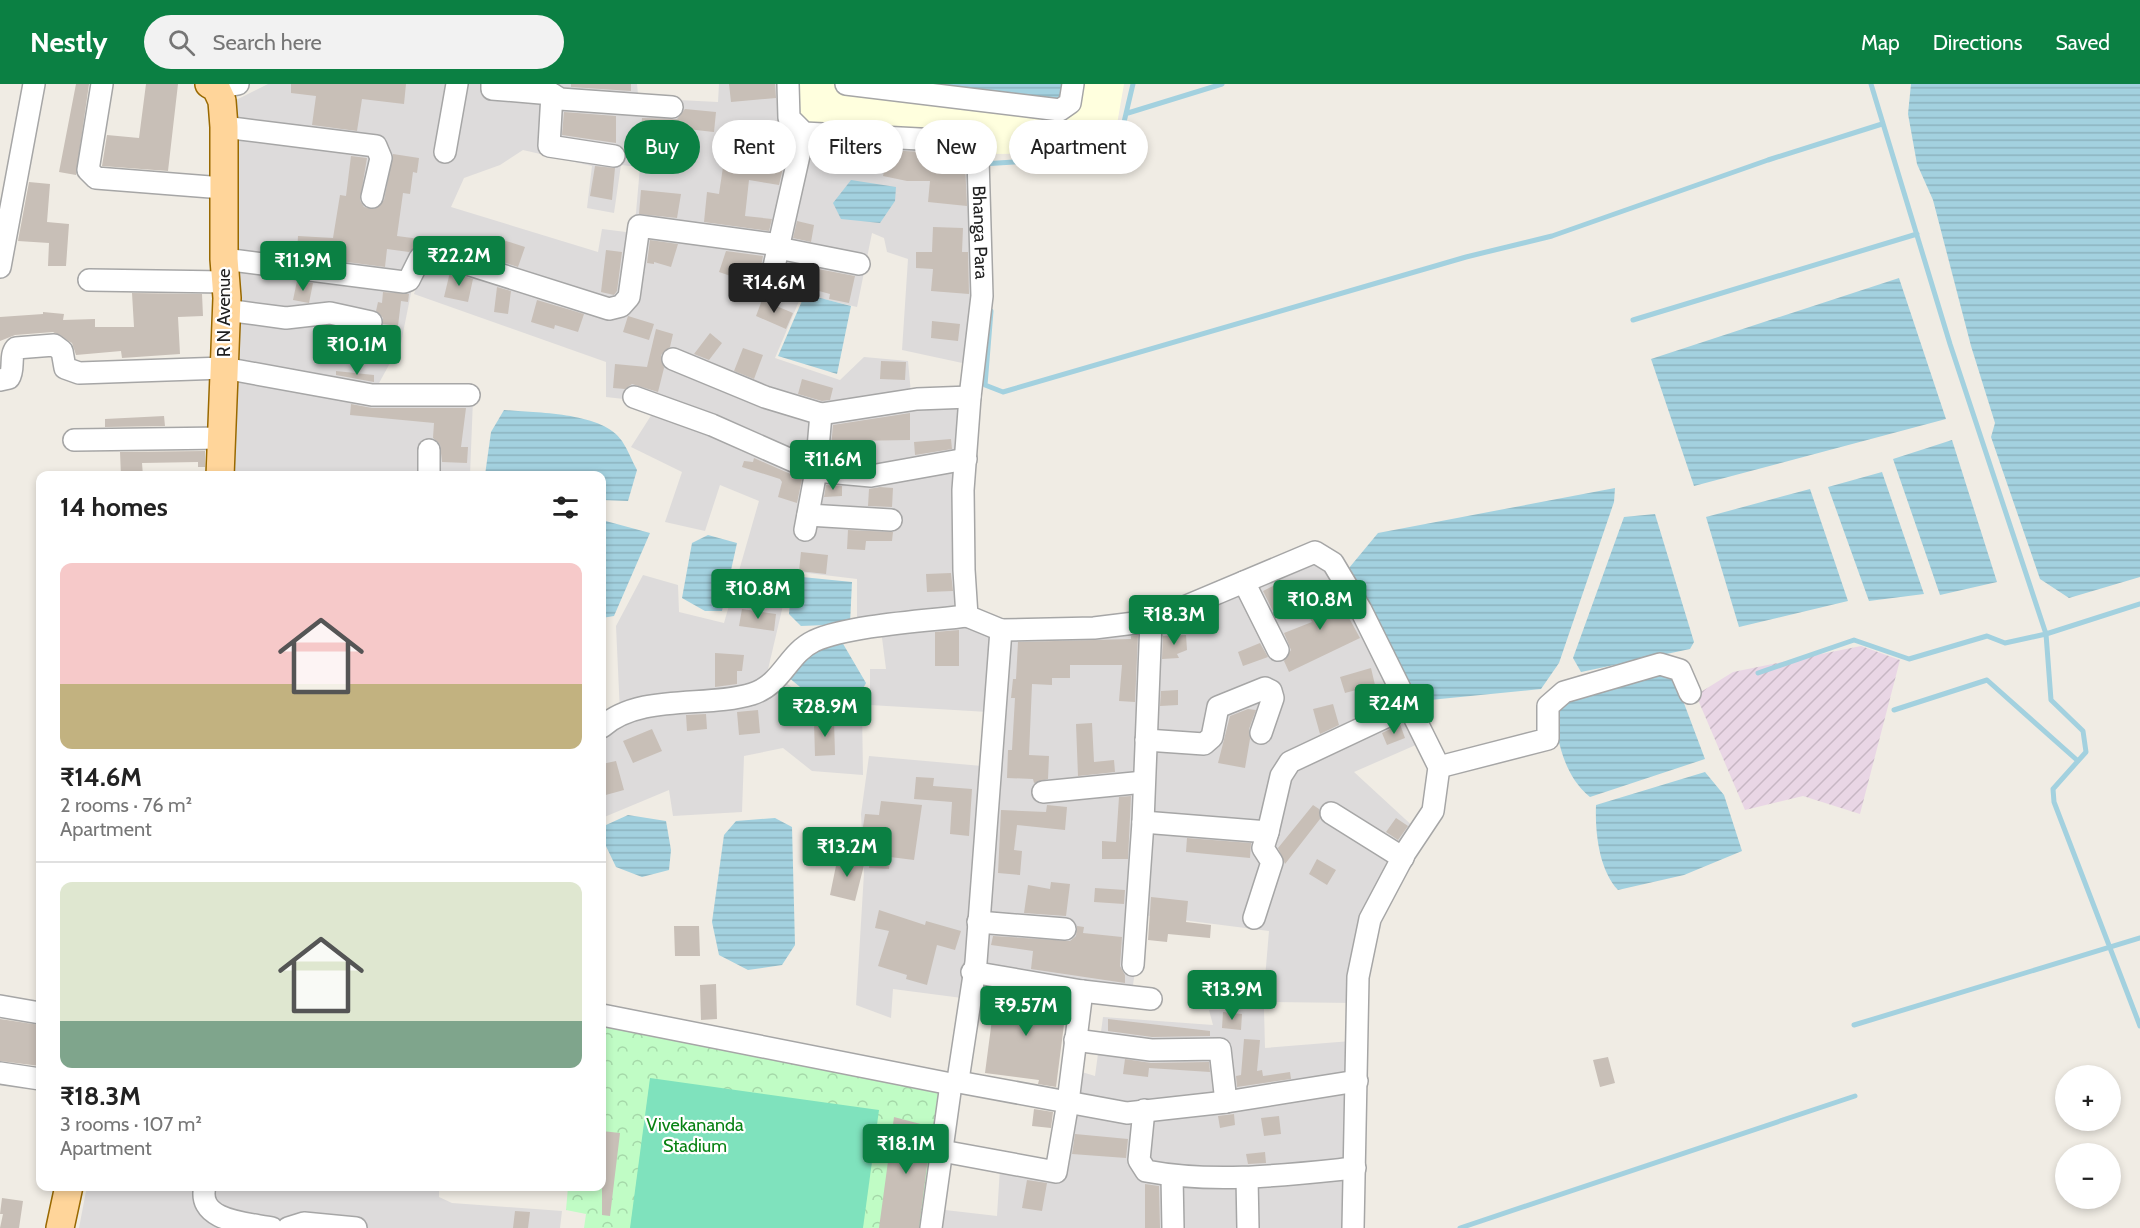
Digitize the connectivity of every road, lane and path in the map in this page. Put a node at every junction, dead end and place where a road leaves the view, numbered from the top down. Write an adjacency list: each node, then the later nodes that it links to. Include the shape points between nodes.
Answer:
1 (34, 84): 19 (street)
2 (102, 84): 15 (street, via 90,175)
3 (457, 84): 13 (street)
4 (492, 84): 9 (street, via 492,89)
5 (788, 84): 12 (street, via 789,118)
6 (846, 84): 7 (street, via 1060,110 1070,103)
7 (1073, 84)
8 (221, 85): 11 (main road, R N Avenue)
9 (541, 90): 10 (street, via 560,99); 14 (street, via 549,146)
10 (672, 107)
11 (224, 127): 15 (main road, R N Avenue); 16 (street, via 376,147 381,158)
12 (804, 133): 17 (street); 30 (street, Bhanga Para, via 958,141 978,158 982,296)
13 (446, 152)
14 (614, 156)
15 (223, 188): 20 (main road, R N Avenue)
16 (372, 197)
17 (779, 246): 18 (street); 20 (street, via 639,226 629,297 621,306 609,309 438,255 420,258 409,280 404,282); 22 (street)
18 (859, 264)
19 (0, 267)
20 (225, 271): 21 (street); 23 (main road, R N Avenue)
21 (89, 280)
22 (771, 280)
23 (226, 310): 24 (street, via 286,318 330,313); 26 (main road, R N Avenue)
24 (370, 322)
25 (673, 359): 31 (street, via 765,397)
26 (224, 368): 27 (street, via 79,373 65,368 62,351 54,345 16,348 12,354 12,374); 28 (street, via 372,395); 32 (main road, R N Avenue)
27 (0, 380)
28 (469, 395)
29 (634, 397): 38 (street, via 712,425)
30 (970, 397): 31 (street, via 917,399); 35 (street, Bhanga Para)
31 (821, 414): 38 (street)
32 (223, 438): 33 (street); 36 (main road, R N Avenue)
33 (74, 440)
34 (429, 450): 37 (street)
35 (966, 459): 38 (street, via 871,476); 41 (street, Bhanga Para, via 964,559)
36 (220, 471)
37 (429, 471)
38 (816, 471): 39 (street, via 806,522)
39 (891, 520)
40 (1244, 582): 42 (street); 44 (street); 46 (street, via 1315,552 1333,563)
41 (968, 616): 43 (street); 47 (street, via 855,631 813,642 793,657 775,683 752,694 645,706)
42 (1151, 621): 43 (street, via 1094,628); 49 (street)
43 (1001, 630): 58 (street)
44 (1278, 650)
45 (1689, 693): 50 (street, via 1680,670 1660,664 1564,692 1548,706 1548,739)
46 (1408, 706): 50 (street); 55 (street, via 1290,762 1281,777)
47 (606, 725)
48 (1261, 733): 49 (street, via 1273,698 1265,688 1218,707 1212,737 1204,744)
49 (1146, 741): 51 (street)
50 (1439, 767): 56 (street, via 1433,811)
51 (1144, 782): 52 (street); 54 (street)
52 (1043, 792)
53 (1331, 813): 56 (street)
54 (1143, 822): 55 (street); 60 (street)
55 (1268, 832): 57 (street, via 1263,848 1272,862)
56 (1403, 858): 70 (street, via 1371,920 1358,976)
57 (1254, 918)
58 (978, 922): 59 (street); 61 (street)
59 (1065, 929)
60 (1133, 965)
61 (972, 972): 62 (street); 71 (street)
62 (1082, 991): 63 (street); 67 (street)
63 (1151, 999)
64 (0, 1006): 65 (street)
65 (36, 1012)
66 (606, 1016): 71 (street)
67 (1076, 1040): 72 (street); 73 (street, via 1150,1050 1220,1048)
68 (0, 1073): 69 (street)
69 (36, 1078)
70 (1357, 1081): 73 (street); 76 (street)
71 (954, 1082): 72 (street); 75 (street)
72 (1068, 1102): 74 (street, via 1127,1113); 75 (street, via 1056,1172)
73 (1226, 1102): 74 (street)
74 (1144, 1110): 77 (street, via 1141,1166 1146,1171)
75 (942, 1151): 85 (street)
76 (1355, 1168): 78 (street); 88 (street)
77 (1172, 1176): 78 (street); 86 (street)
78 (1247, 1178): 87 (street)
79 (68, 1191): 81 (main road)
80 (204, 1191): 82 (street, via 206,1206 214,1215)
81 (60, 1228)
82 (272, 1228)
83 (288, 1228): 84 (street, via 304,1223)
84 (356, 1228)
85 (931, 1228)
86 (1173, 1228)
87 (1248, 1228)
88 (1353, 1228)

